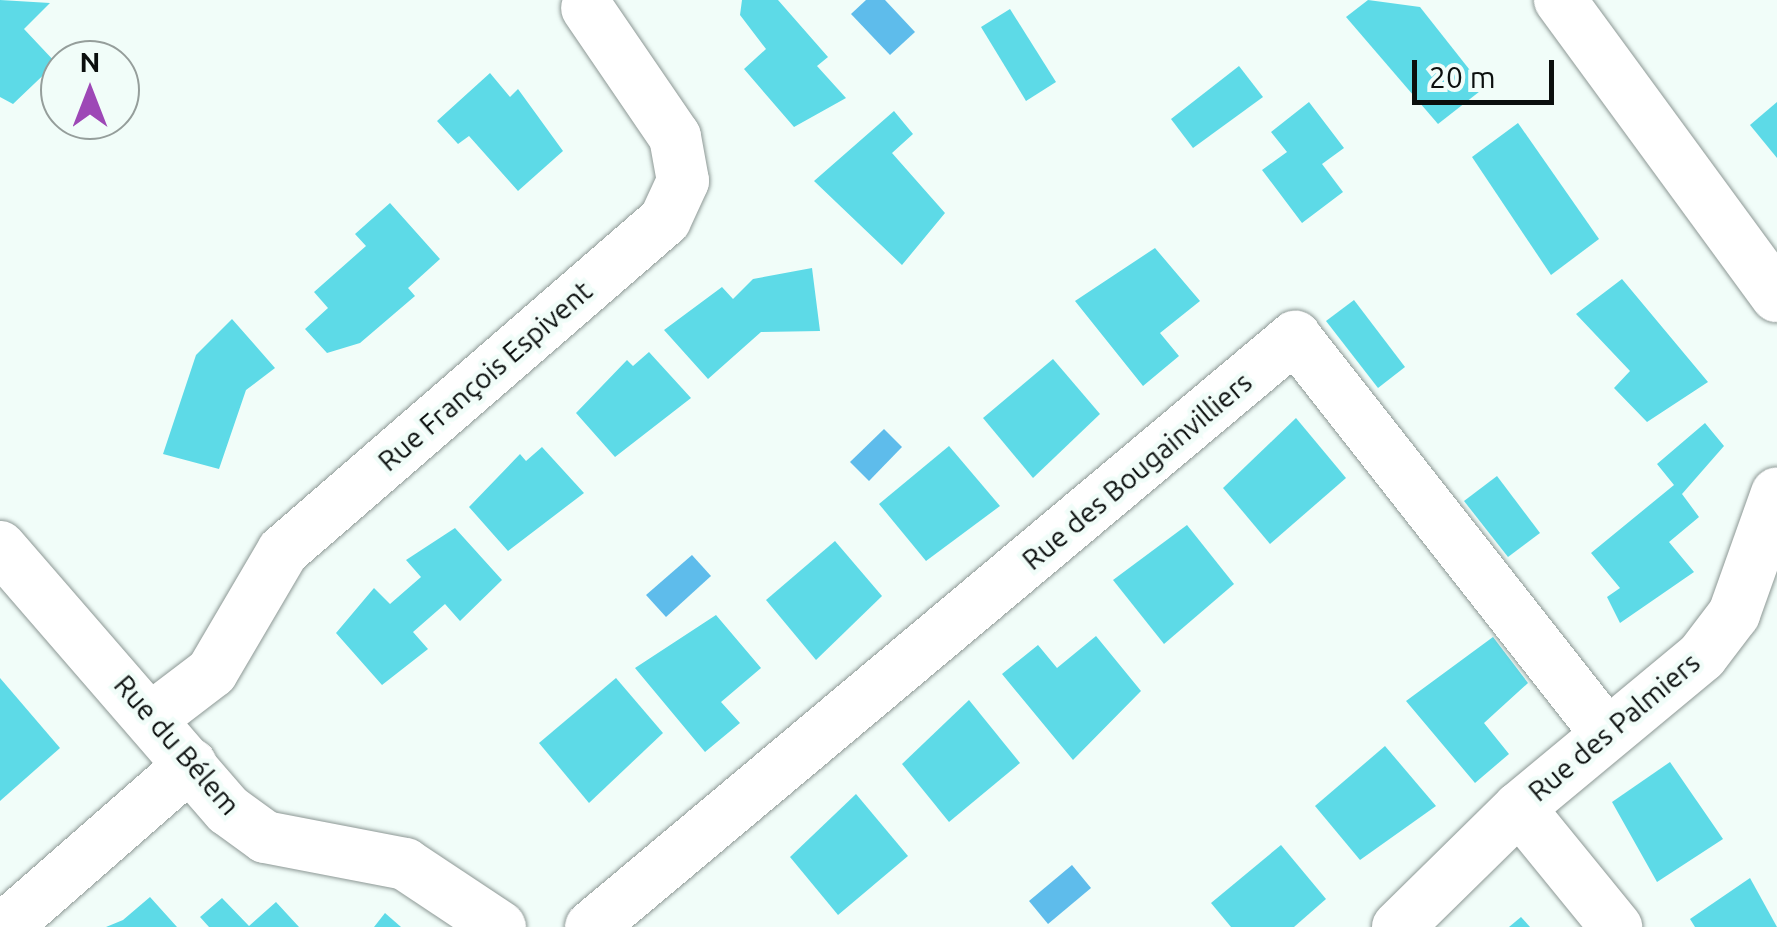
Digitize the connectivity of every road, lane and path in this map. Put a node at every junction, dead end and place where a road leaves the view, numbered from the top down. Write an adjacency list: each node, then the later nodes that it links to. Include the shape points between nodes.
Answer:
1 (1560, 0): 3 (street)
2 (587, 8): 6 (street, Rue François Espivent, via 675,137 683,181 665,220 282,551 212,672)
3 (1777, 296)
4 (1777, 493): 7 (street, Rue des Palmiers, via 1734,614 1702,656)
5 (0, 547): 6 (street, Rue du Bélem)
6 (153, 717): 8 (street, Rue du Bélem)
7 (1607, 734): 9 (street, Rue des Palmiers); 12 (street, Rue des Bougainvilliers, via 1295,337)
8 (191, 764): 10 (street); 11 (street, Rue du Bélem, via 265,837 406,864)
9 (1519, 808): 13 (street, Rue des Palmiers); 14 (street)
10 (6, 927)
11 (500, 927)
12 (591, 927)
13 (1398, 927)
14 (1616, 927)

